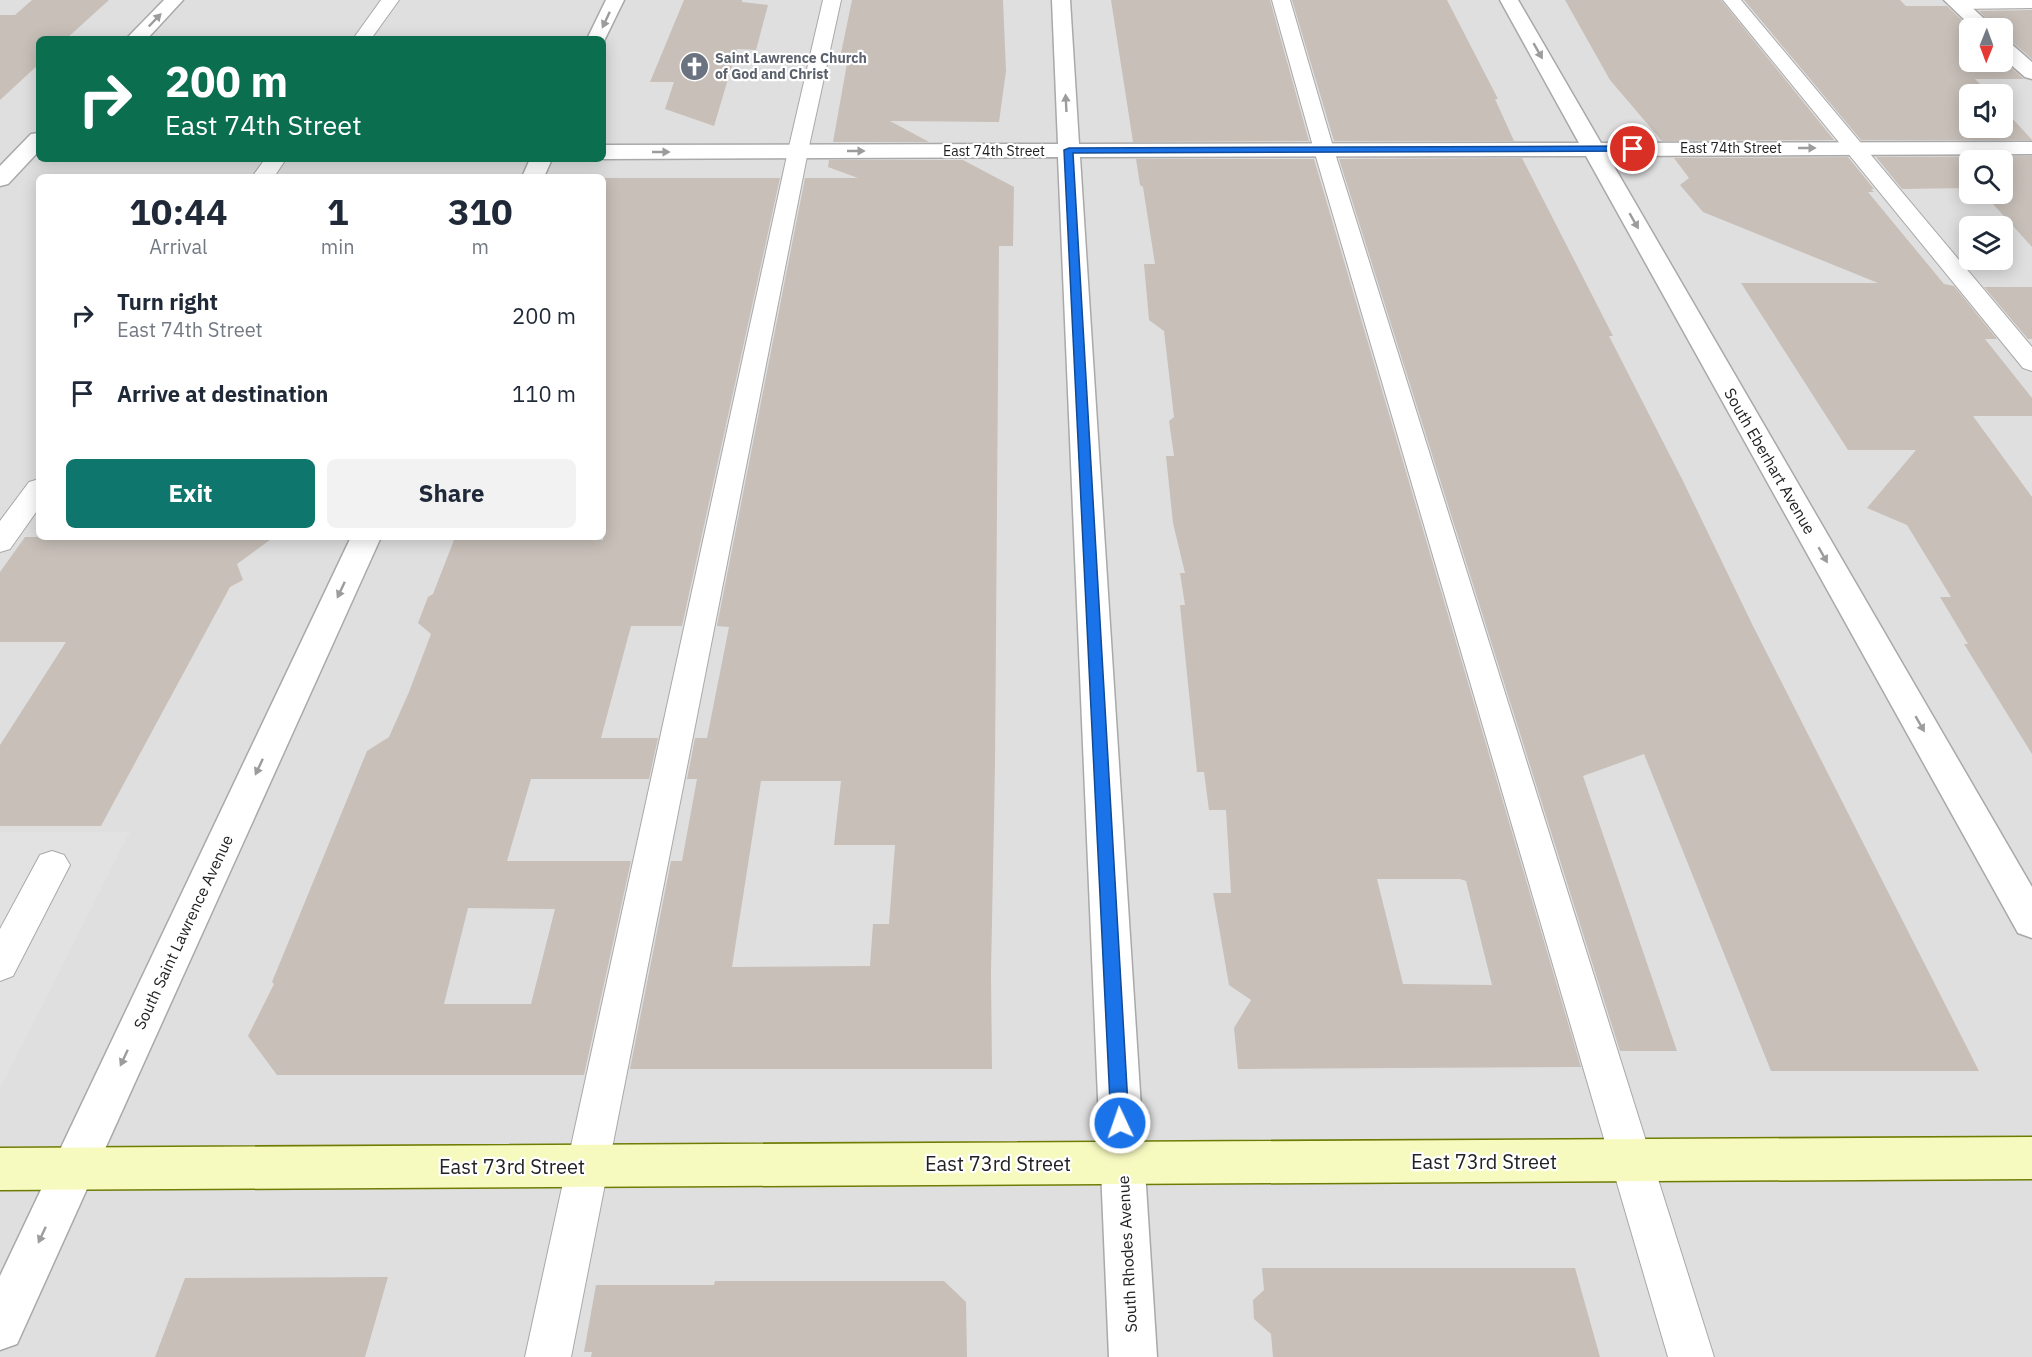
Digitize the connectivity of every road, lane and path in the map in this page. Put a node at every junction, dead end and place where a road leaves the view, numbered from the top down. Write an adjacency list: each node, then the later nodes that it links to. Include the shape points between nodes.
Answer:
1 (174, 0): 12 (street, one-way to 1)
2 (390, 0): 13 (lane)
3 (615, 0): 14 (street, one-way to 14)
4 (832, 0): 23 (lane)
5 (1061, 0): 21 (street, South Rhodes Avenue, one-way to 5)
6 (1281, 0): 22 (lane)
7 (1509, 0): 20 (street, South Eberhart Avenue, one-way to 20)
8 (1732, 0): 18 (lane)
9 (1955, 2): 10 (lane); 11 (street)
10 (2032, 3)
11 (1973, 18)
12 (139, 36)
13 (364, 36)
14 (598, 36)
15 (2013, 56): 16 (street)
16 (2032, 73)
17 (2032, 147): 18 (street, East 74th Street)
18 (1855, 148): 20 (street, East 74th Street, one-way to 18); 27 (lane)
19 (34, 149): 25 (street); 26 (street)
20 (1593, 149): 22 (street, East 74th Street); 32 (street, South Eberhart Avenue, one-way to 32)
21 (1069, 150): 22 (street, East 74th Street); 23 (street, East 74th Street, one-way to 21); 36 (street, South Rhodes Avenue)
22 (1324, 150): 35 (lane)
23 (798, 151): 24 (street, East 74th Street, one-way to 23); 37 (lane)
24 (606, 152)
25 (0, 154)
26 (0, 179)
27 (2032, 363)
28 (36, 492): 30 (lane)
29 (365, 540): 39 (street, South Saint Lawrence Avenue, one-way to 39)
30 (0, 542)
31 (52, 865): 33 (lane)
32 (2032, 922)
33 (0, 965)
34 (2032, 1158): 35 (street, East 73rd Street)
35 (1630, 1161): 36 (street, East 73rd Street); 43 (lane)
36 (1122, 1163): 37 (street, East 73rd Street); 42 (street, South Rhodes Avenue)
37 (588, 1166): 39 (street, East 73rd Street); 41 (lane)
38 (0, 1169): 39 (street, East 73rd Street)
39 (73, 1169): 40 (street, South Saint Lawrence Avenue, one-way to 40)
40 (0, 1327)
41 (548, 1357)
42 (1133, 1357)
43 (1691, 1357)

